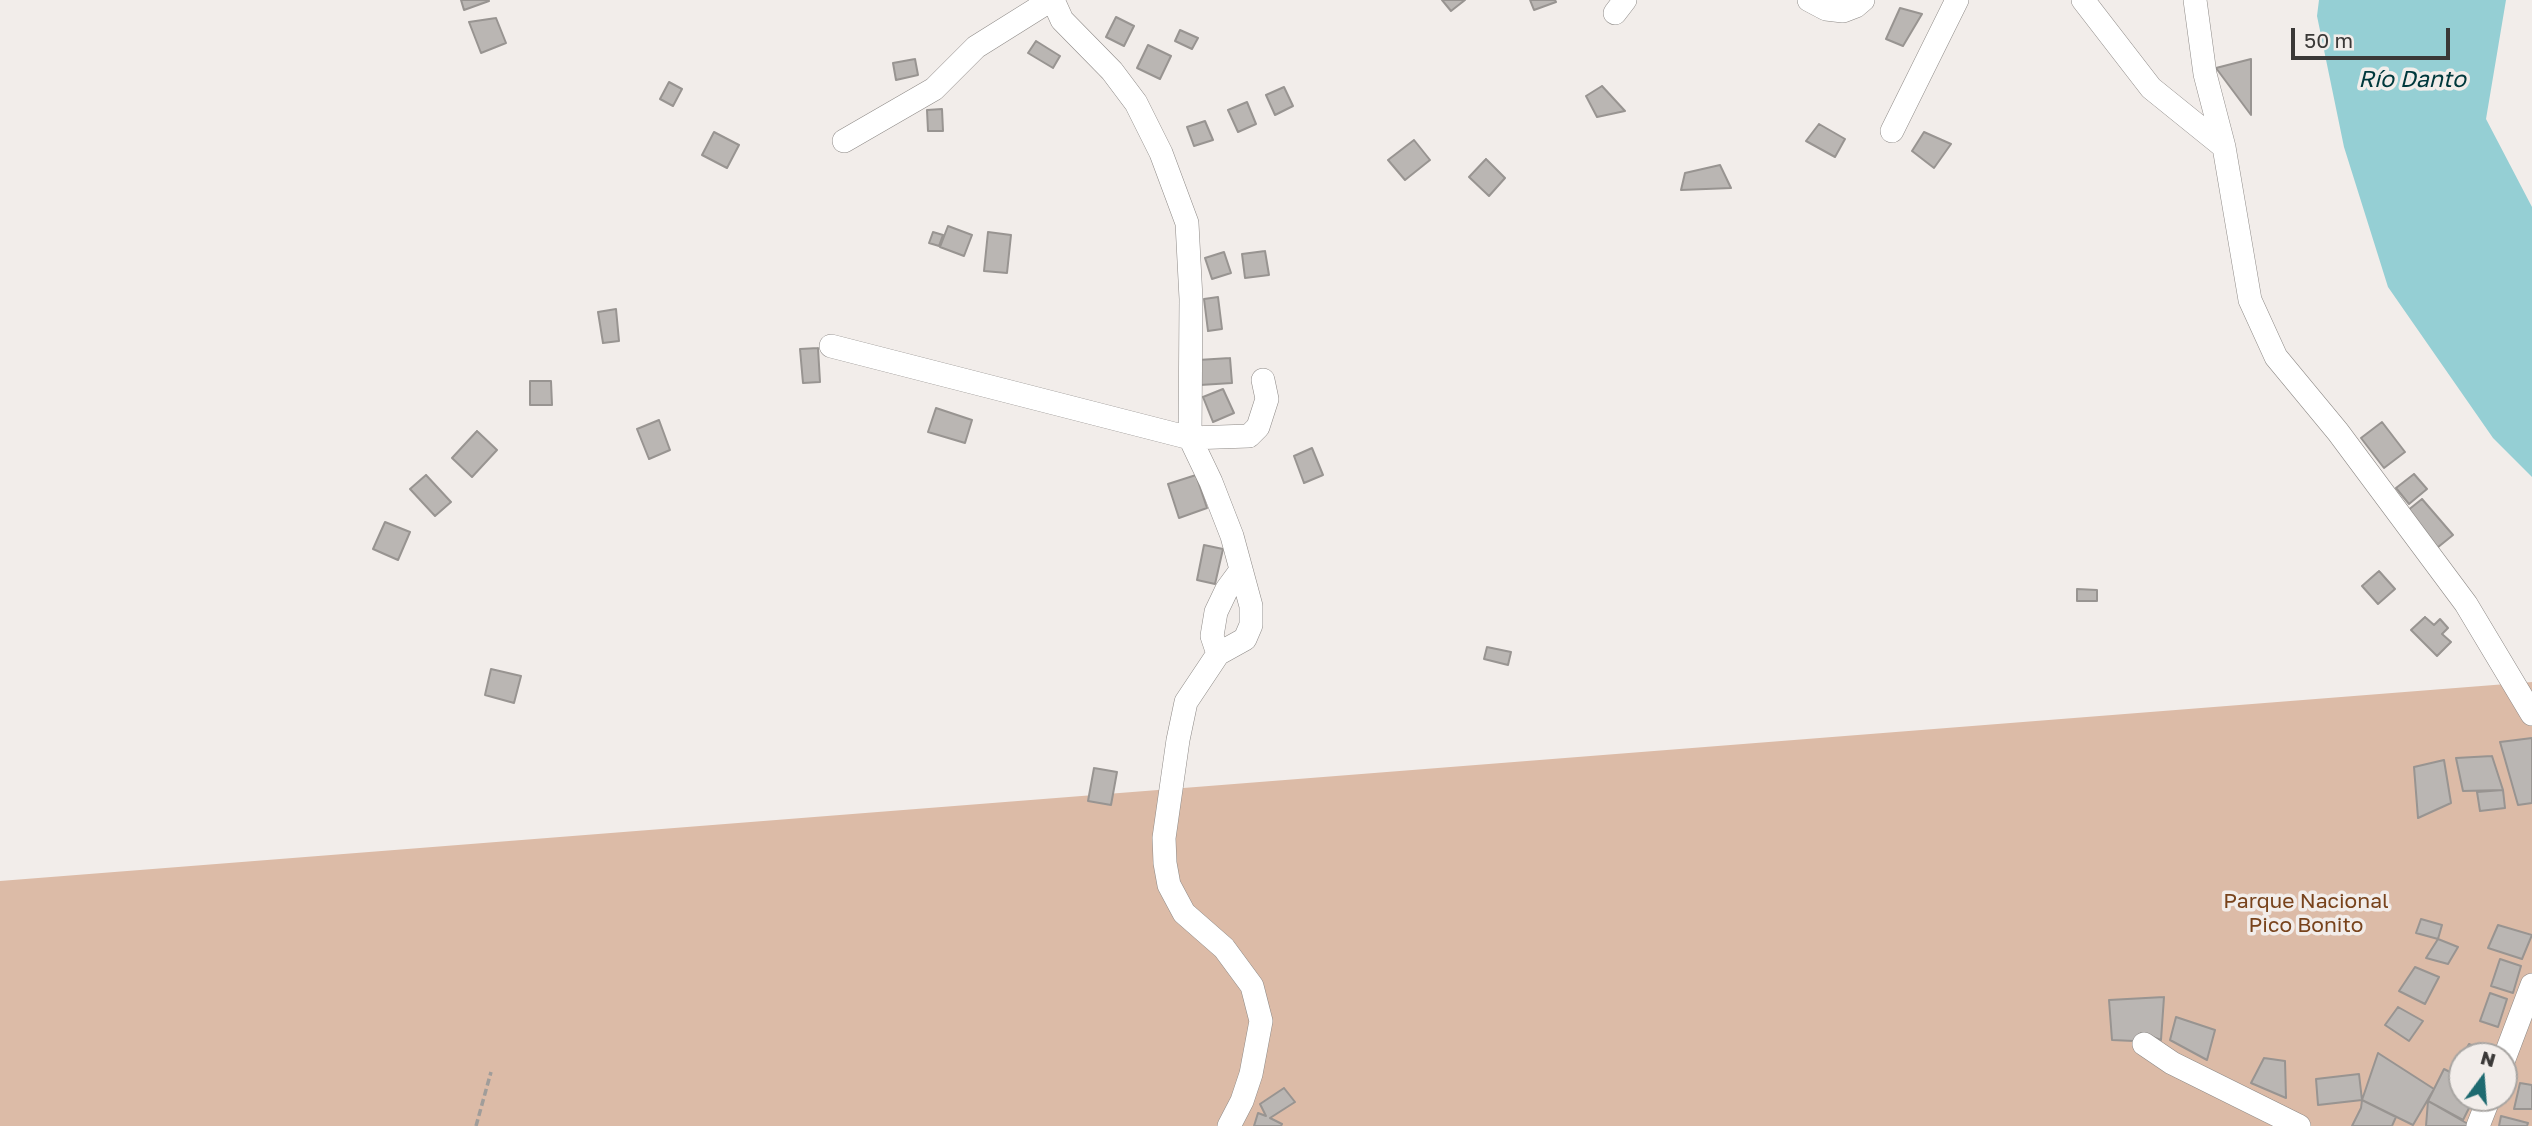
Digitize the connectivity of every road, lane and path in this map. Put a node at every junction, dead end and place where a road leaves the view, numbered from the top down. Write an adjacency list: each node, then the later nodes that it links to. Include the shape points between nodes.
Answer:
1 (1052, 0): 8 (street, via 976,47 934,89); 12 (street, via 1062,20 1136,103 1161,153 1186,223 1191,299)
2 (1809, 0): 3 (street, via 1843,11)
3 (1863, 0)
4 (1957, 0): 7 (street)
5 (2083, 0): 9 (street, via 2151,88)
6 (2194, 0): 9 (street)
7 (1892, 131)
8 (844, 141)
9 (2224, 147): 15 (street, via 2250,300 2276,357 2466,604)
10 (831, 346): 12 (street)
11 (1263, 380): 12 (street, via 1265,407 1258,427 1249,436)
12 (1190, 438): 13 (street, via 1219,503)
13 (1241, 570): 14 (street, via 1216,612 1212,636); 14 (street, via 1251,625 1245,639)
14 (1217, 654): 21 (street, via 1186,702 1164,863 1169,885 1184,913 1224,948 1252,986 1261,1021 1251,1074)
15 (2532, 714)
16 (2532, 985): 17 (street)
17 (2510, 1042)
18 (2144, 1044): 22 (street, via 2172,1063)
19 (491, 1072): 20 (path)
20 (476, 1126)
21 (1229, 1126)
22 (2299, 1126)

